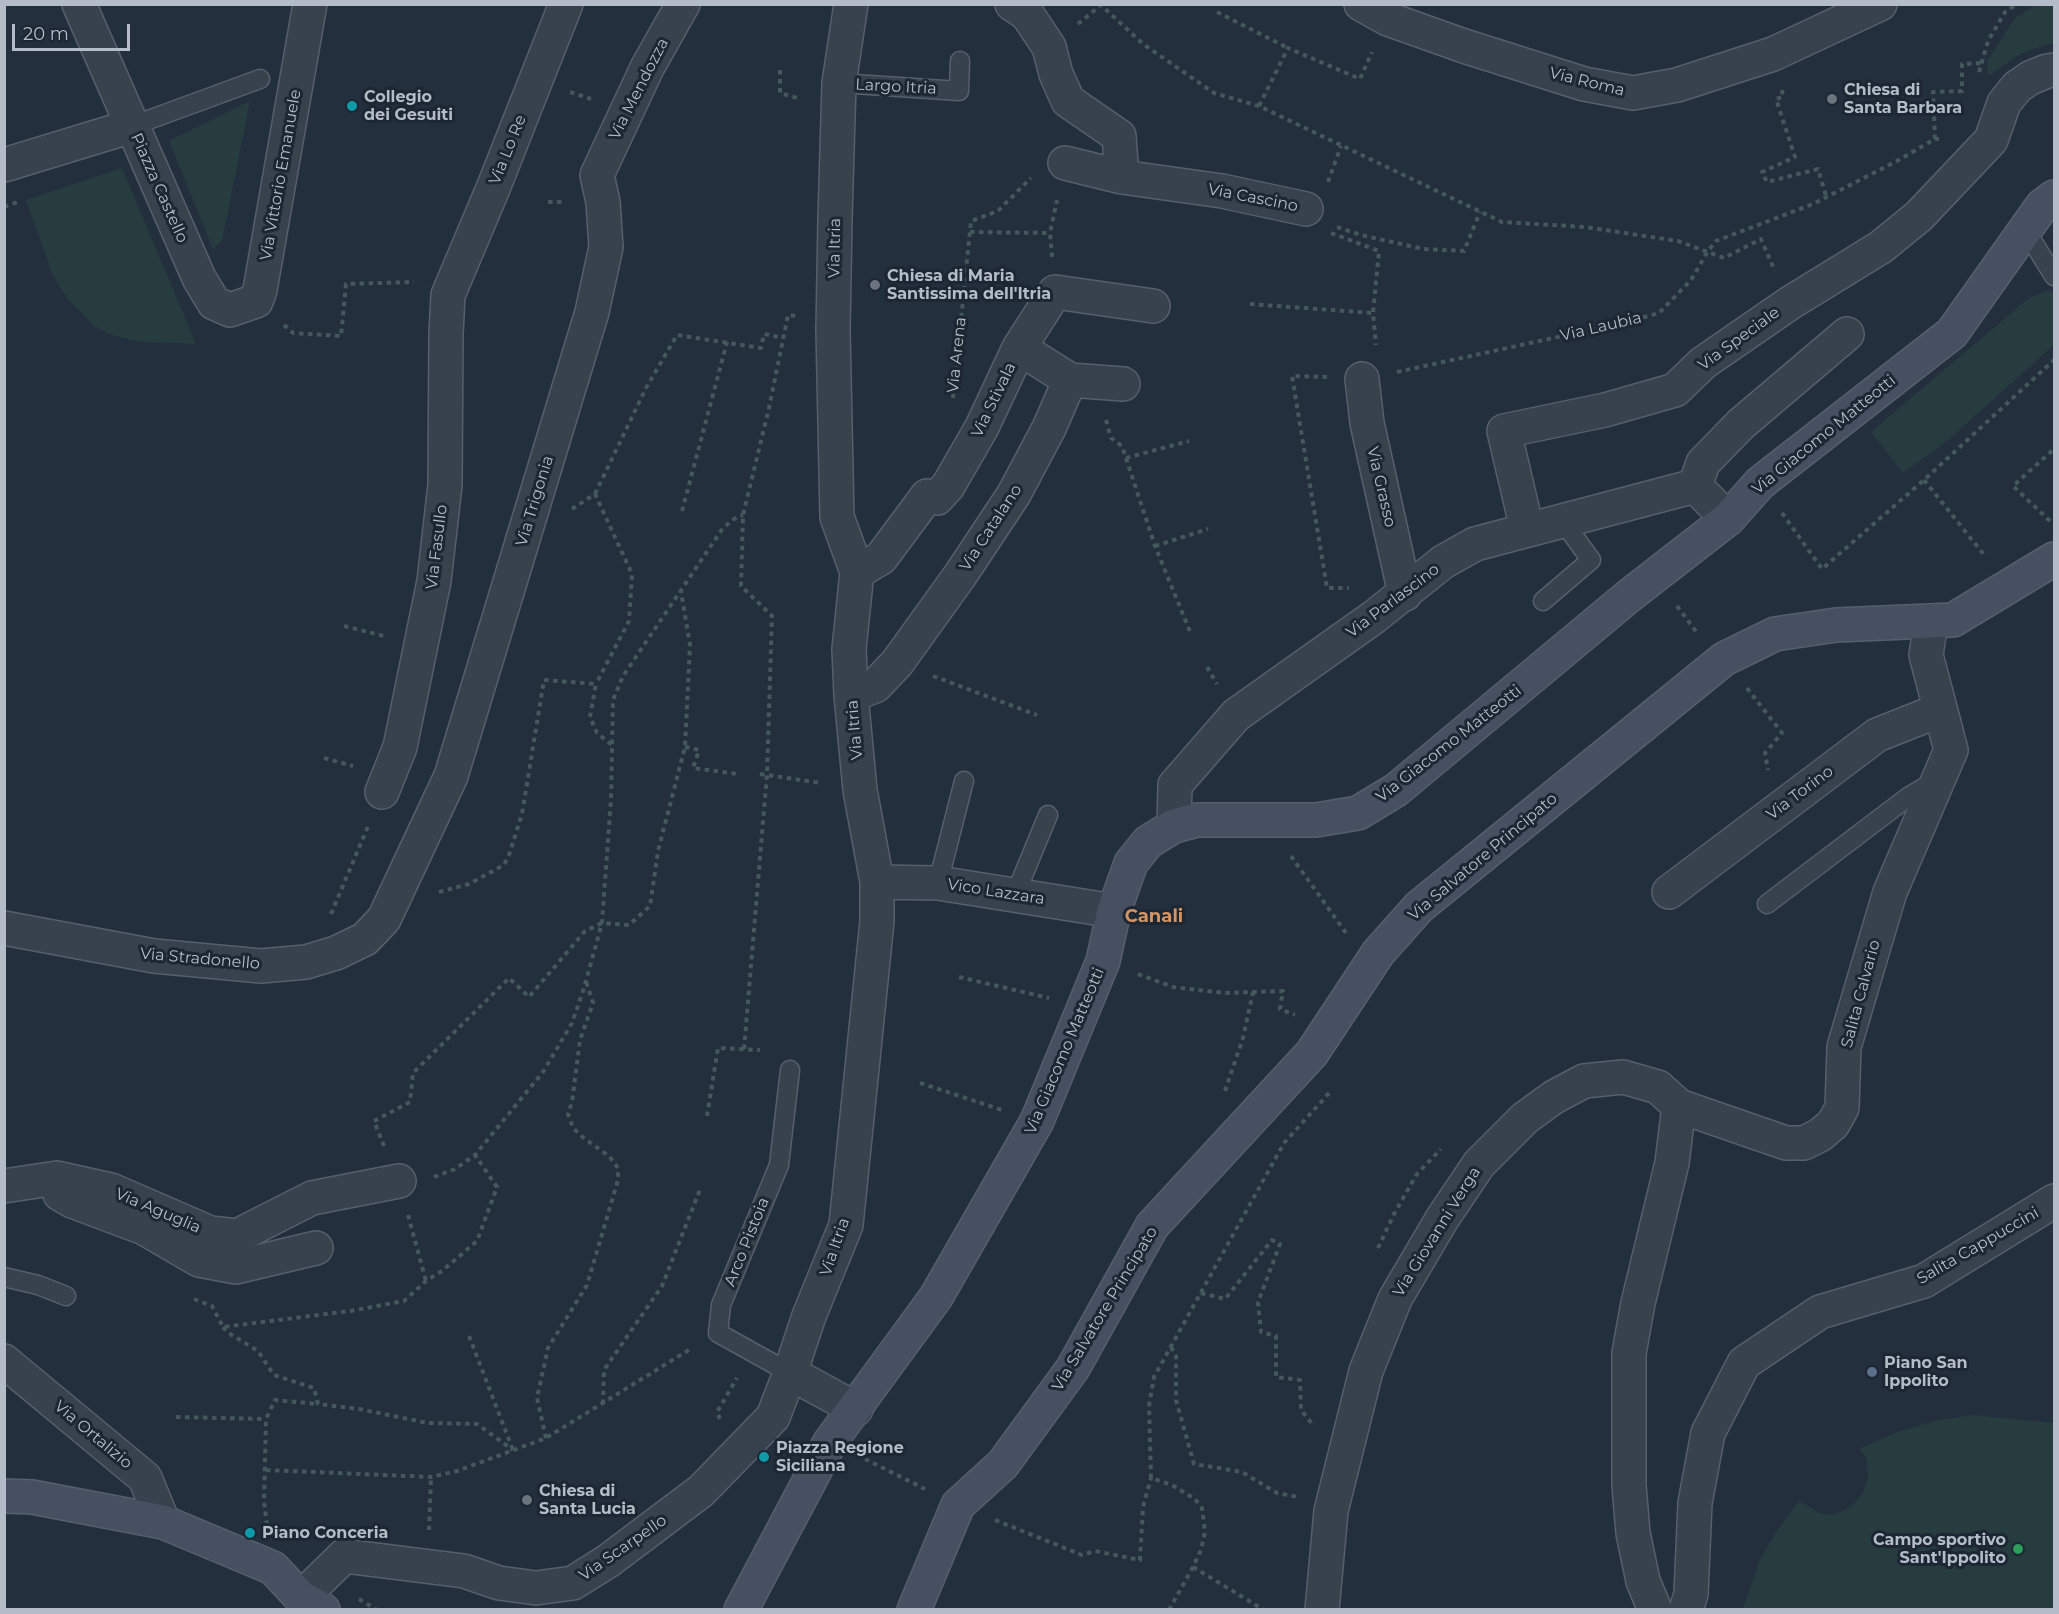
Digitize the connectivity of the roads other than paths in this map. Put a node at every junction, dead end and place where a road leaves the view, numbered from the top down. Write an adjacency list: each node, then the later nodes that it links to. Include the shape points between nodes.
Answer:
1 (79, 4): 13 (street)
2 (310, 4): 23 (street, Via Vittorio Emanuele, via 260,290 256,301 230,310)
3 (566, 4): 22 (street, Via Lo Re)
4 (683, 4): 16 (street, Via Mendozza, via 647,68)
5 (851, 4): 12 (street, Via Itria)
6 (1012, 4): 17 (street, via 1027,14 1050,47 1068,101 1119,136)
7 (1880, 4): 8 (street, Via Roma, via 1773,54 1677,85 1633,93 1584,84)
8 (1374, 12)
9 (960, 61): 12 (lane, Largo Itria, via 959,91)
10 (2055, 70): 31 (street, Via Speciale, via 2017,87 2004,103 1991,140 1919,216 1881,247 1703,363 1675,390 1605,410 1504,431)
11 (260, 79): 13 (lane)
12 (839, 83): 33 (street, Via Itria, via 833,330 837,517)
13 (132, 126): 14 (street, Piazza Castello); 23 (street, Piazza Castello)
14 (8, 156)
15 (1065, 163): 17 (street, Via Cascino)
16 (597, 175): 43 (street, Via Trigonia, via 606,247 592,312 451,776)
17 (1122, 177): 19 (street, Via Cascino, via 1222,191)
18 (2055, 197): 20 (main road, Via Giacomo Matteotti, via 2042,206)
19 (1311, 214)
20 (2026, 231): 21 (lane); 29 (main road, Via Giacomo Matteotti, via 1952,333 1760,483)
21 (2055, 276)
22 (448, 295): 41 (street, Via Fasullo, via 445,485 434,581 400,747)
23 (214, 303)
24 (1153, 306): 26 (street, Via Stivala, via 1055,292)
25 (1847, 334): 28 (street, via 1741,424 1704,463)
26 (1019, 348): 33 (street, Via Stivala, via 982,427 948,486 937,498 927,495 881,558); 37 (street, Via Catalano, via 1096,382 1050,428 1014,494 962,574 897,663 875,686)
27 (1371, 377): 34 (street, Via Grasso, via 1367,423)
28 (1695, 486): 29 (street); 30 (street, Via Parlascino)
29 (1728, 519): 44 (main road, Via Giacomo Matteotti, via 1630,595 1396,790 1358,813 1316,820 1197,820)
30 (1560, 521): 31 (street, Via Parlascino); 35 (lane, via 1591,560)
31 (1527, 529): 34 (street, Via Parlascino, via 1475,544 1443,562)
32 (2055, 559): 36 (main road, Via Salvatore Principato, via 1953,620)
33 (857, 572): 37 (street, Via Itria, via 849,649)
34 (1405, 594): 44 (street, Via Parlascino, via 1236,715 1175,785)
35 (1543, 600)
36 (1931, 621): 38 (street, Salita Calvario, via 1926,655); 67 (main road, Via Salvatore Principato, via 1836,625 1775,634 1724,659 1419,907 1378,952 1312,1053 1152,1226 1073,1368 1003,1464 958,1505)
37 (851, 695): 45 (street, Via Itria, via 860,790)
38 (1940, 710): 39 (street, Salita Calvario, via 1951,750); 47 (street, Via Torino, via 1877,735)
39 (1938, 779): 49 (lane, via 1908,797); 53 (street, Salita Calvario, via 1890,892 1844,1047 1842,1108 1833,1124 1804,1143 1786,1143)
40 (964, 781): 46 (lane)
41 (382, 792)
42 (1048, 815): 48 (lane)
43 (430, 820): 51 (street, Via Stradonello, via 384,919 365,939 306,962 261,966 154,957)
44 (1174, 826): 50 (main road, Via Giacomo Matteotti, via 1148,842 1131,863)
45 (877, 882): 46 (street, Vico Lazzara); 61 (street, Via Itria, via 877,921 846,1225)
46 (938, 883): 48 (street, Vico Lazzara)
47 (1669, 892)
48 (1015, 895): 50 (street, Vico Lazzara)
49 (1767, 904)
50 (1114, 911): 62 (main road, Via Giacomo Matteotti, via 1103,961 1037,1121 936,1297)
51 (4, 928)
52 (790, 1070): 61 (lane, Arco Pistoia, via 779,1164 721,1305 718,1333)
53 (1679, 1106): 68 (street, Via Giovanni Verga, via 1658,1087 1623,1077 1584,1081 1525,1118 1479,1164 1395,1299 1366,1371 1331,1510); 69 (street, via 1672,1162 1629,1353 1633,1533 1643,1581)
54 (399, 1181): 55 (street, Via Aguglia, via 312,1198 237,1236 210,1233 111,1190 57,1178)
55 (4, 1186): 57 (street, via 57,1192 144,1228 199,1260 236,1267)
56 (2055, 1201): 70 (street, Salita Cappuccini, via 1924,1281 1820,1312 1744,1363 1708,1433 1695,1503 1691,1594)
57 (316, 1248)
58 (4, 1276): 59 (lane)
59 (66, 1296)
60 (4, 1361): 64 (street, Via Ortalizio, via 145,1478)
61 (790, 1373): 62 (street); 65 (street, Via Scarpello, via 773,1418 701,1491 573,1583 536,1588 499,1583 464,1571 344,1556)
62 (856, 1409): 66 (main road, via 830,1442)
63 (4, 1496): 64 (main road, via 32,1497)
64 (163, 1522): 65 (main road, via 273,1568)
65 (312, 1604)
66 (741, 1610)
67 (914, 1610)
68 (1322, 1610)
69 (1655, 1610)
70 (1686, 1610)

